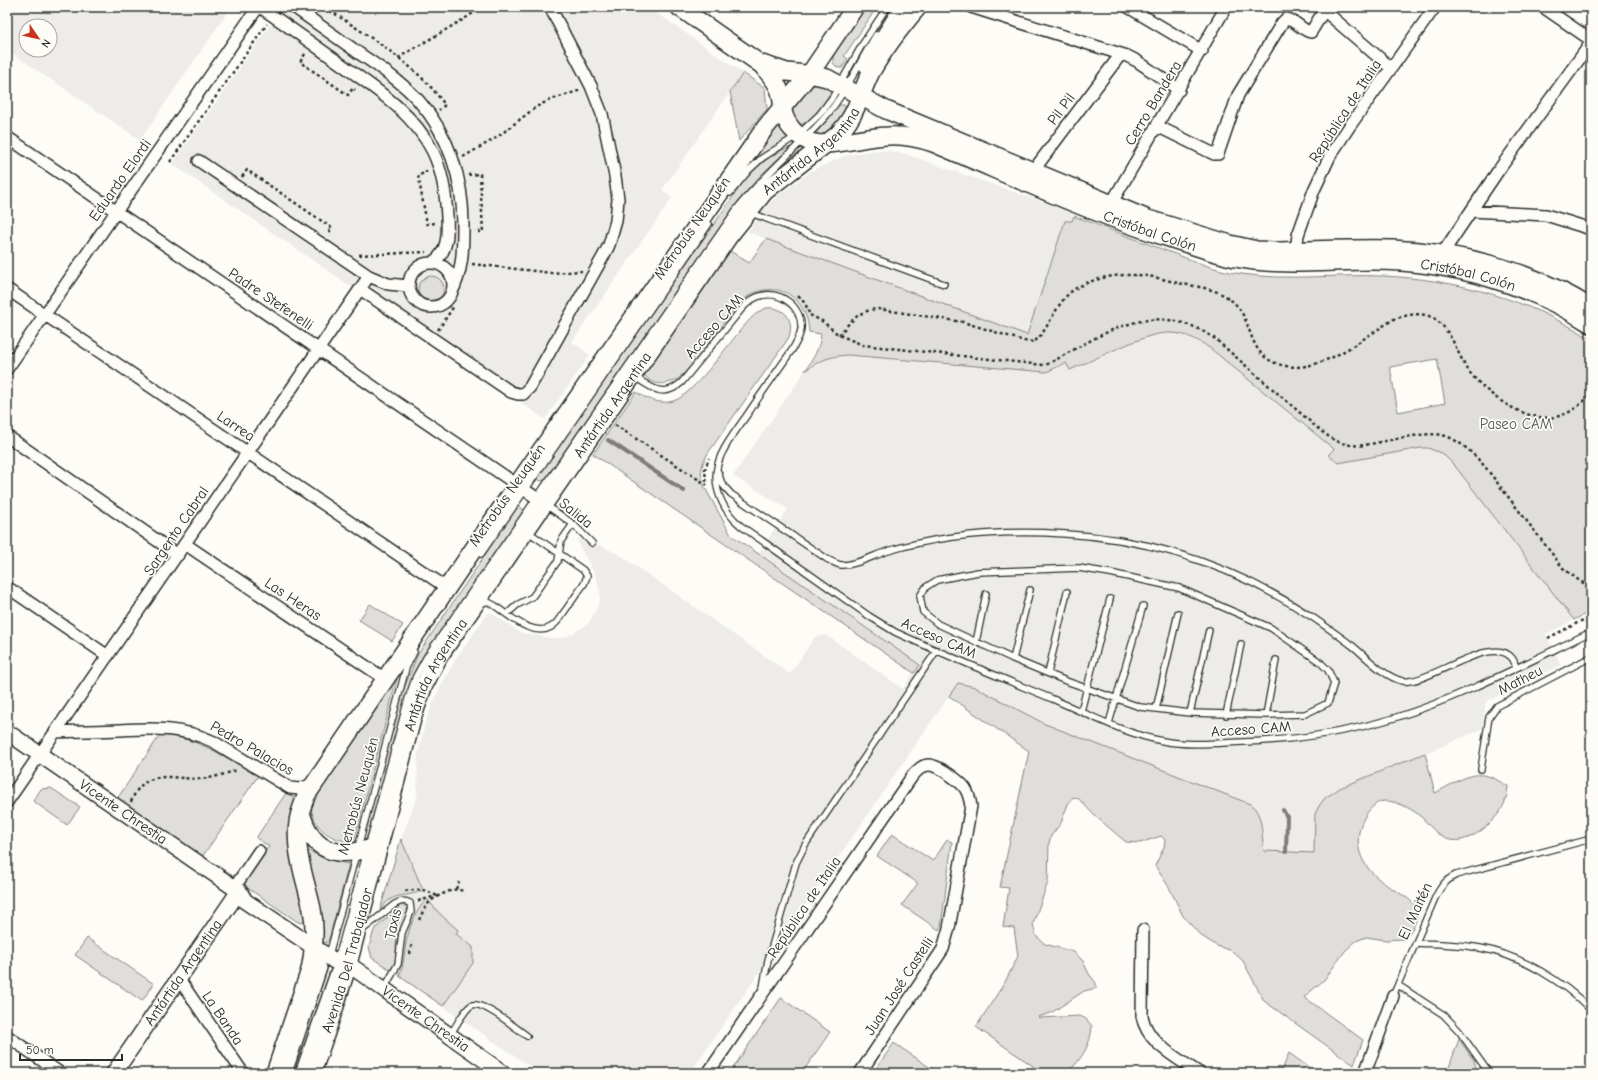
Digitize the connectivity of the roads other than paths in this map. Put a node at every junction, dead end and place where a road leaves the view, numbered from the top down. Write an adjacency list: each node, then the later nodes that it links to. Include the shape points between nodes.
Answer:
1 (259, 7): 24 (street); 40 (street, Eduardo Elordi)
2 (294, 7): 21 (street)
3 (550, 7): 51 (street, via 591,86 602,114 618,199 616,221 609,245 526,393 521,395 511,392)
4 (679, 7): 20 (main road, Cristóbal Colón)
5 (855, 7): 23 (main road, Antártida Argentina)
6 (887, 7): 25 (lane, Metrobús Neuquén, via 862,45)
7 (895, 7): 25 (lane, Metrobús Neuquén)
8 (900, 7): 9 (street, via 864,69)
9 (906, 7)
10 (918, 7): 27 (main road, via 892,40 871,73)
11 (971, 7): 19 (street)
12 (1128, 7): 18 (street)
13 (1226, 7): 18 (street, Cerro Bandera)
14 (1435, 7): 22 (street, República de Italia)
15 (1543, 7): 16 (street)
16 (1591, 40)
17 (1591, 43): 39 (street)
18 (1202, 51): 26 (street, Cerro Bandera)
19 (1121, 54): 26 (street, via 1138,61); 36 (street, Pil Pil)
20 (759, 63): 23 (main road, Cristóbal Colón); 28 (main road, Cristóbal Colón, via 777,85)
21 (380, 68): 24 (street); 33 (street, via 418,101 439,128)
22 (1391, 68): 29 (street, via 1326,12 1323,12 1310,32 1288,19 1282,23 1238,95 1218,154); 45 (street, República de Italia, via 1330,156 1314,190 1297,239)
23 (809, 75): 25 (main road, Cristóbal Colón, via 827,78); 28 (main road, Antártida Argentina)
24 (368, 83): 34 (street, via 411,121)
25 (842, 86): 27 (main road, Cristóbal Colón); 31 (lane, Metrobús Neuquén, via 832,108)
26 (1179, 90): 29 (street, Cerro Bandera)
27 (868, 100): 32 (main road, Antártida Argentina, via 841,131); 36 (main road, Cristóbal Colón)
28 (782, 107): 31 (main road, Cristóbal Colón, via 785,120); 62 (main road, Antártida Argentina, via 765,128)
29 (1157, 126): 38 (street, Cerro Bandera)
30 (7, 137): 40 (street, Padre Stefenelli)
31 (801, 137): 32 (main road, Cristóbal Colón, via 814,143); 37 (lane, Metrobús Neuquén, via 756,164); 63 (lane, Metrobús Neuquén, via 736,210)
32 (825, 144): 36 (main road, Cristóbal Colón, via 878,136 912,137); 41 (main road, Antártida Argentina, via 775,182)
33 (448, 145): 34 (street); 52 (street, via 459,181 463,218 460,276)
34 (432, 152): 46 (street, via 444,186 448,224 443,253)
35 (199, 161): 47 (street)
36 (1029, 177): 38 (main road, Cristóbal Colón)
37 (728, 196)
38 (1108, 209): 45 (main road, Cristóbal Colón, via 1230,244)
39 (1471, 211): 43 (street, via 1546,214); 44 (street)
40 (116, 212): 54 (street, Eduardo Elordi); 56 (street, Padre Stefenelli)
41 (747, 212): 48 (lane); 58 (main road, Antártida Argentina)
42 (714, 216): 62 (lane, Metrobús Neuquén)
43 (1591, 229)
44 (1442, 254): 45 (main road, Cristóbal Colón, via 1392,249); 53 (main road, Cristóbal Colón, via 1526,277)
45 (1295, 257): 55 (main road, Cristóbal Colón, via 1394,261 1438,266 1529,292 1564,307)
46 (432, 263): 49 (street, via 418,267 409,279); 52 (street, via 439,264 450,273 453,287)
47 (369, 276): 49 (street, via 388,284); 51 (street, Sargento Cabral)
48 (944, 284)
49 (409, 286): 52 (street, via 414,300 427,307 441,305)
50 (7, 289): 54 (street, Larrea)
51 (360, 289): 56 (street, Sargento Cabral)
52 (451, 294)
53 (1591, 308)
54 (45, 315): 57 (street, Eduardo Elordi); 60 (street, Larrea)
55 (1591, 324)
56 (318, 350): 60 (street, Sargento Cabral); 62 (street, Padre Stefenelli)
57 (7, 369)
58 (632, 375): 61 (lane, Acceso CAM, via 654,389 669,391 682,382 750,301 756,297 769,295 782,297 791,304 800,319 799,337 725,448); 63 (main road, Antártida Argentina)
59 (7, 436): 69 (street)
60 (248, 452): 67 (street, Sargento Cabral); 72 (street, Larrea)
61 (716, 466): 86 (lane, Acceso CAM, via 716,486 720,499 740,526 882,625); 91 (lane, via 722,484 731,494 827,559 840,565 914,544 969,536 1039,533 1095,536 1173,552 1243,579 1313,617 1386,673 1402,681 1417,679 1489,652 1508,654)
62 (521, 488): 63 (street, Padre Stefenelli); 70 (lane, Metrobús Neuquén); 72 (main road, Antártida Argentina)
63 (540, 500): 64 (lane, Salida); 65 (main road, Antártida Argentina); 111 (lane, Metrobús Neuquén, via 427,656 416,676)
64 (573, 524): 66 (lane, Salida); 68 (lane, via 561,541)
65 (526, 530): 68 (lane); 77 (main road, Antártida Argentina)
66 (592, 543)
67 (185, 544): 69 (street, Sargento Cabral); 93 (street, Las Heras)
68 (559, 553): 80 (lane, via 558,561 532,597); 80 (lane, via 583,570 587,576 557,622 549,628 534,629 526,627)
69 (178, 555): 87 (street, Sargento Cabral)
70 (476, 561)
71 (7, 587): 87 (street)
72 (447, 588): 93 (main road, Antártida Argentina)
73 (1030, 590): 89 (lane)
74 (1067, 592): 92 (lane)
75 (986, 594): 83 (lane)
76 (1110, 599): 94 (lane)
77 (475, 604): 80 (lane, via 488,602); 111 (main road, Antártida Argentina, via 439,656 416,702)
78 (1143, 606): 95 (lane)
79 (1178, 613): 96 (lane)
80 (507, 614)
81 (1209, 630): 98 (lane)
82 (1591, 632): 91 (lane, Acceso CAM)
83 (976, 642): 89 (lane); 100 (lane, via 938,624 923,612 920,596 926,587 937,580 978,572 1079,568 1179,588 1271,628 1328,670 1334,683 1328,703 1305,714)
84 (1241, 644): 99 (lane)
85 (416, 649): 111 (lane, Metrobús Neuquén, via 406,668)
86 (937, 650): 97 (lane, Acceso CAM); 122 (lane, via 800,854 768,960)
87 (108, 656): 103 (street, Sargento Cabral)
88 (1591, 657): 105 (lane, Matheu, via 1497,706 1489,717)
89 (1013, 658): 92 (lane)
90 (1276, 660): 100 (lane)
91 (1516, 668): 101 (lane, Acceso CAM, via 1451,698 1400,716 1357,728 1308,737 1179,743 1149,738)
92 (1048, 673): 94 (lane)
93 (385, 679): 106 (main road, Antártida Argentina)
94 (1086, 689): 95 (lane); 97 (lane)
95 (1116, 699): 96 (lane); 101 (lane)
96 (1156, 709): 98 (lane)
97 (1081, 711): 101 (lane, Acceso CAM)
98 (1190, 713): 99 (lane)
99 (1226, 715): 100 (lane)
100 (1266, 715)
101 (1109, 723)
102 (7, 732): 104 (main road, Vicente Chrestia)
103 (55, 732): 104 (street, Sargento Cabral); 106 (street, Pedro Palacios, via 151,728 184,731 203,736 290,788 299,789)
104 (40, 754): 108 (street, Sargento Cabral); 113 (main road, Vicente Chrestia)
105 (1481, 768)
106 (313, 784): 109 (main road, Avenida Del Trabajador)
107 (968, 793): 122 (street, República de Italia, via 960,783 930,765 924,765 913,775); 141 (street, Juan José Castelli, via 971,806 947,938 936,959)
108 (7, 802)
109 (301, 809): 111 (main road, via 306,826 321,846 338,853); 116 (main road, Avenida Del Trabajador, via 298,822 298,849 312,910)
110 (1591, 838): 117 (lane, El Maitén, via 1450,878 1439,889)
111 (366, 850): 115 (main road, Avenida Del Trabajador); 118 (lane, Metrobús Neuquén); 118 (lane, Metrobús Neuquén)
112 (258, 851): 113 (street, Antártida Argentina)
113 (236, 889): 116 (main road, Vicente Chrestia, via 251,893); 119 (main road, Antártida Argentina)
114 (1142, 930): 142 (street, via 1144,1025 1156,1042)
115 (355, 936): 118 (main road, Avenida Del Trabajador); 121 (lane, Taxis, via 400,901 410,904 411,912 402,932 398,964)
116 (314, 941): 118 (main road, Vicente Chrestia); 131 (main road, Avenida Del Trabajador, via 310,970)
117 (1416, 943): 120 (lane, El Maitén); 124 (lane, via 1480,948 1516,959 1562,985)
118 (336, 957): 121 (main road, Vicente Chrestia); 134 (lane, Metrobús Neuquén); 135 (lane, Metrobús Neuquén); 138 (main road, Avenida Del Trabajador, via 338,999)
119 (179, 979): 129 (main road, Antártida Argentina); 130 (street, La Banda)
120 (1398, 985): 123 (lane, El Maitén); 144 (lane, via 1444,1015 1459,1031)
121 (384, 989): 126 (main road, Vicente Chrestia)
122 (762, 995): 140 (street, República de Italia)
123 (1393, 996): 143 (street, El Maitén)
124 (1591, 1010)
125 (7, 1036): 128 (street)
126 (450, 1036): 127 (lane, via 468,1009 476,1004); 139 (main road, Vicente Chrestia)
127 (527, 1036)
128 (60, 1073)
129 (114, 1073)
130 (243, 1073)
131 (275, 1073)
132 (280, 1073): 133 (street, via 316,966 319,965 321,968)
133 (286, 1073)
134 (290, 1073)
135 (298, 1073)
136 (301, 1073): 137 (street, via 336,973 340,971 342,974)
137 (308, 1073)
138 (312, 1073)
139 (503, 1073)
140 (708, 1073)
141 (860, 1073)
142 (1199, 1073)
143 (1365, 1073)
144 (1489, 1073)

